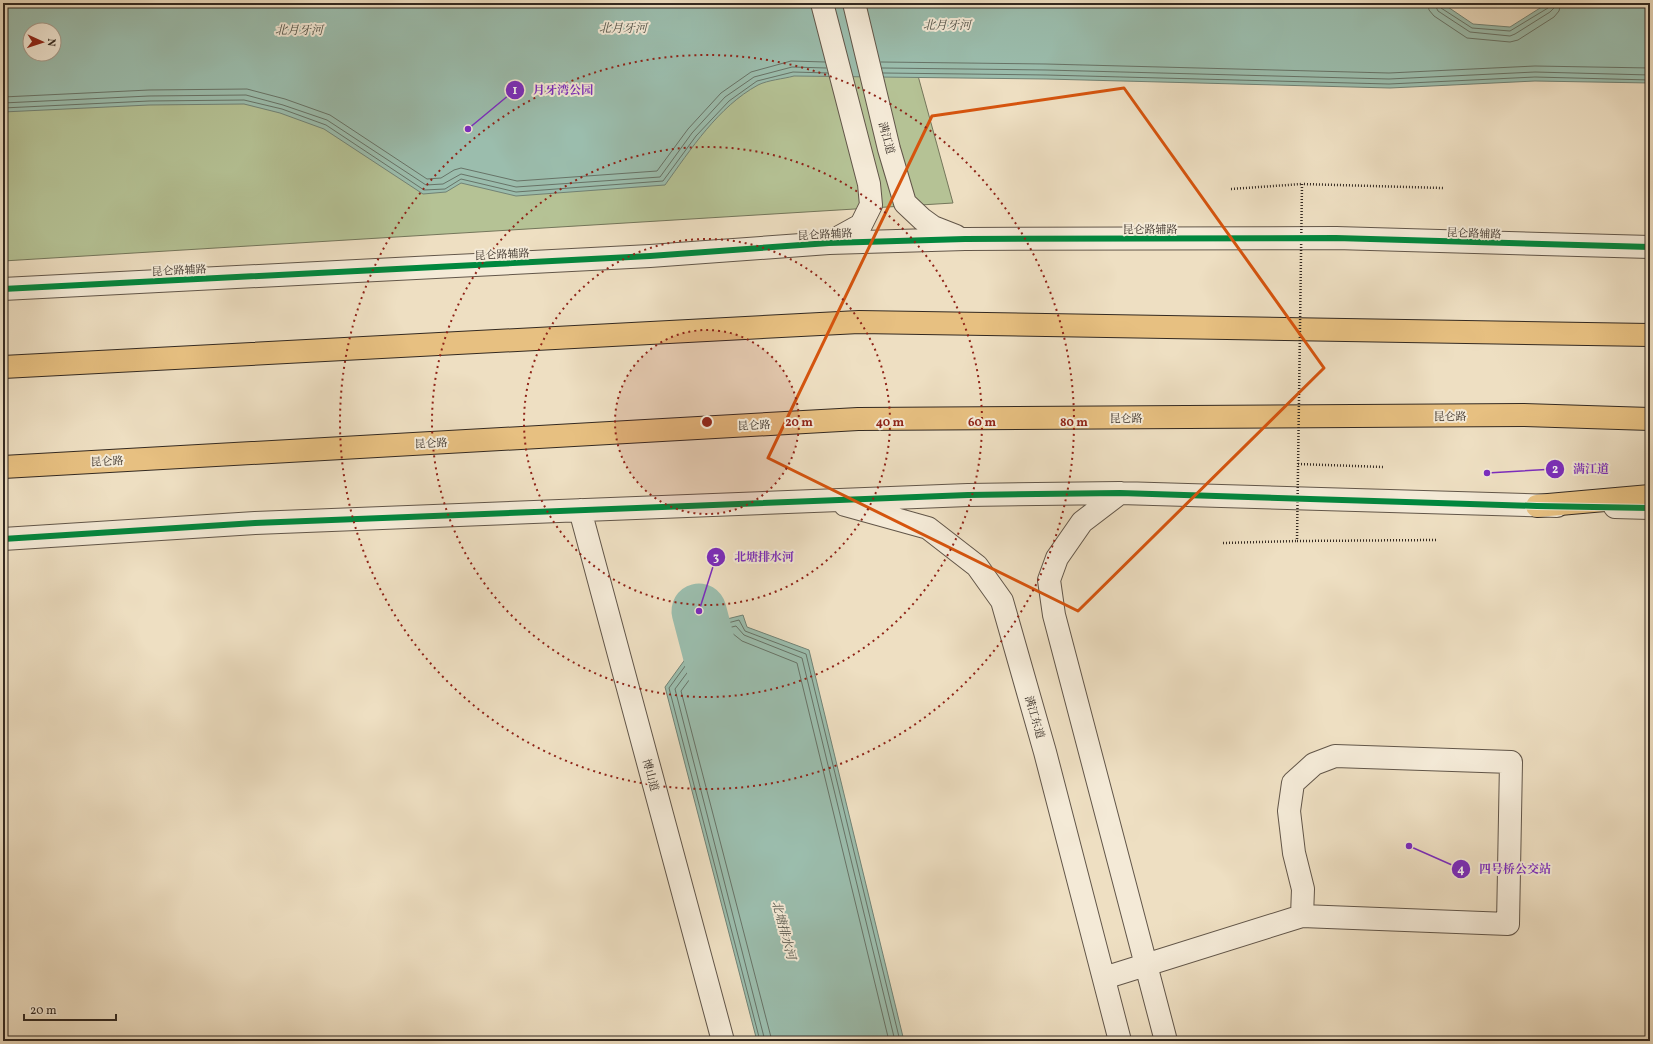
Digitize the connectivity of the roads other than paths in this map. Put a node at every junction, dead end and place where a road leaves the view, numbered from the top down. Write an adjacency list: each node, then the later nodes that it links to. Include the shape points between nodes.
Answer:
1 (822, 3): 4 (street, via 869,184 871,205 861,224)
2 (854, 3): 3 (street, 满江道, via 889,149 905,203 933,227)
3 (965, 239): 4 (street, 昆仑路辅路); 5 (street, 昆仑路辅路, via 1336,238)
4 (829, 243): 6 (street, 昆仑路辅路, via 650,256)
5 (1650, 247)
6 (3, 289)
7 (1650, 335): 8 (highway, via 859,322)
8 (3, 367)
9 (1650, 419): 10 (highway, 昆仑路, via 1507,416 858,420)
10 (3, 466)
11 (1120, 494): 13 (street); 14 (street); 19 (street, via 1082,522 1057,558 1049,580 1056,623)
12 (1650, 496): 14 (highway)
13 (823, 499): 16 (street); 20 (street, 满江东道, via 928,528 977,566 1002,601 1045,752)
14 (1537, 506): 15 (street)
15 (1650, 508)
16 (580, 510): 17 (street, via 255,523); 21 (street, 博山道)
17 (3, 539)
18 (1302, 916): 18 (street, via 1508,924 1511,762 1335,756 1314,764 1293,782 1289,811 1294,853 1303,889); 19 (street)
19 (1145, 965): 20 (street); 23 (street)
20 (1104, 978): 22 (street, 满江东道)
21 (723, 1041)
22 (1120, 1041)
23 (1166, 1041)

